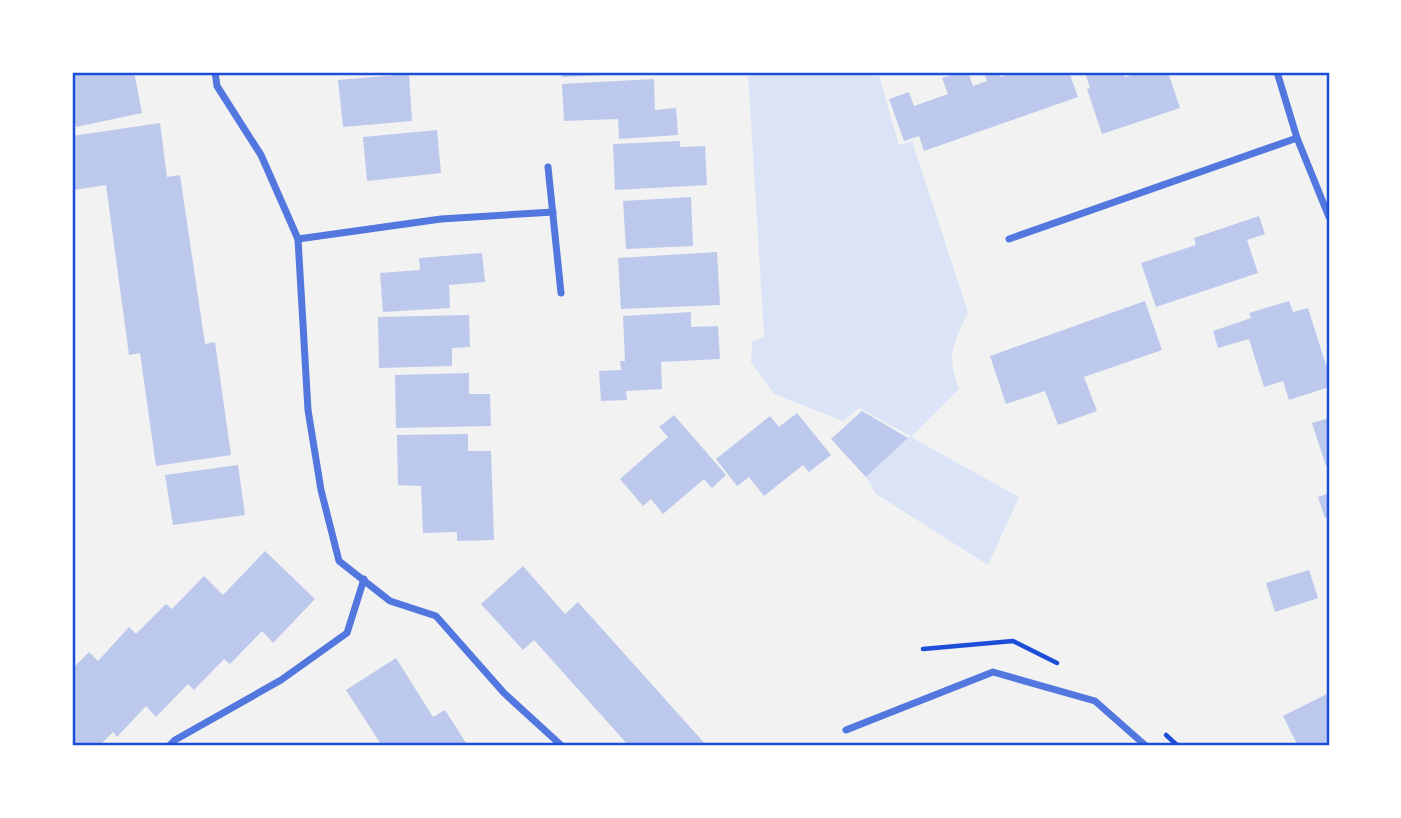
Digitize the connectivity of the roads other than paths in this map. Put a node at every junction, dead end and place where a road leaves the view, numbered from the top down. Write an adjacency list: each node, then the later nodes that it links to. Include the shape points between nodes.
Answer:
1 (215, 72): 7 (street, via 217,86 261,155)
2 (1277, 72): 3 (street)
3 (1297, 138): 6 (street); 8 (street)
4 (548, 167): 5 (street)
5 (553, 212): 7 (street, via 441,219); 9 (street)
6 (1329, 218)
7 (298, 239): 10 (street, via 308,410 321,490 339,561)
8 (1009, 239)
9 (561, 293)
10 (364, 579): 12 (street, via 347,633 281,680); 13 (street, via 390,601 436,616 504,693)
11 (846, 730): 14 (street, via 993,672 1095,701)
12 (169, 746)
13 (562, 746)
14 (1146, 746)

